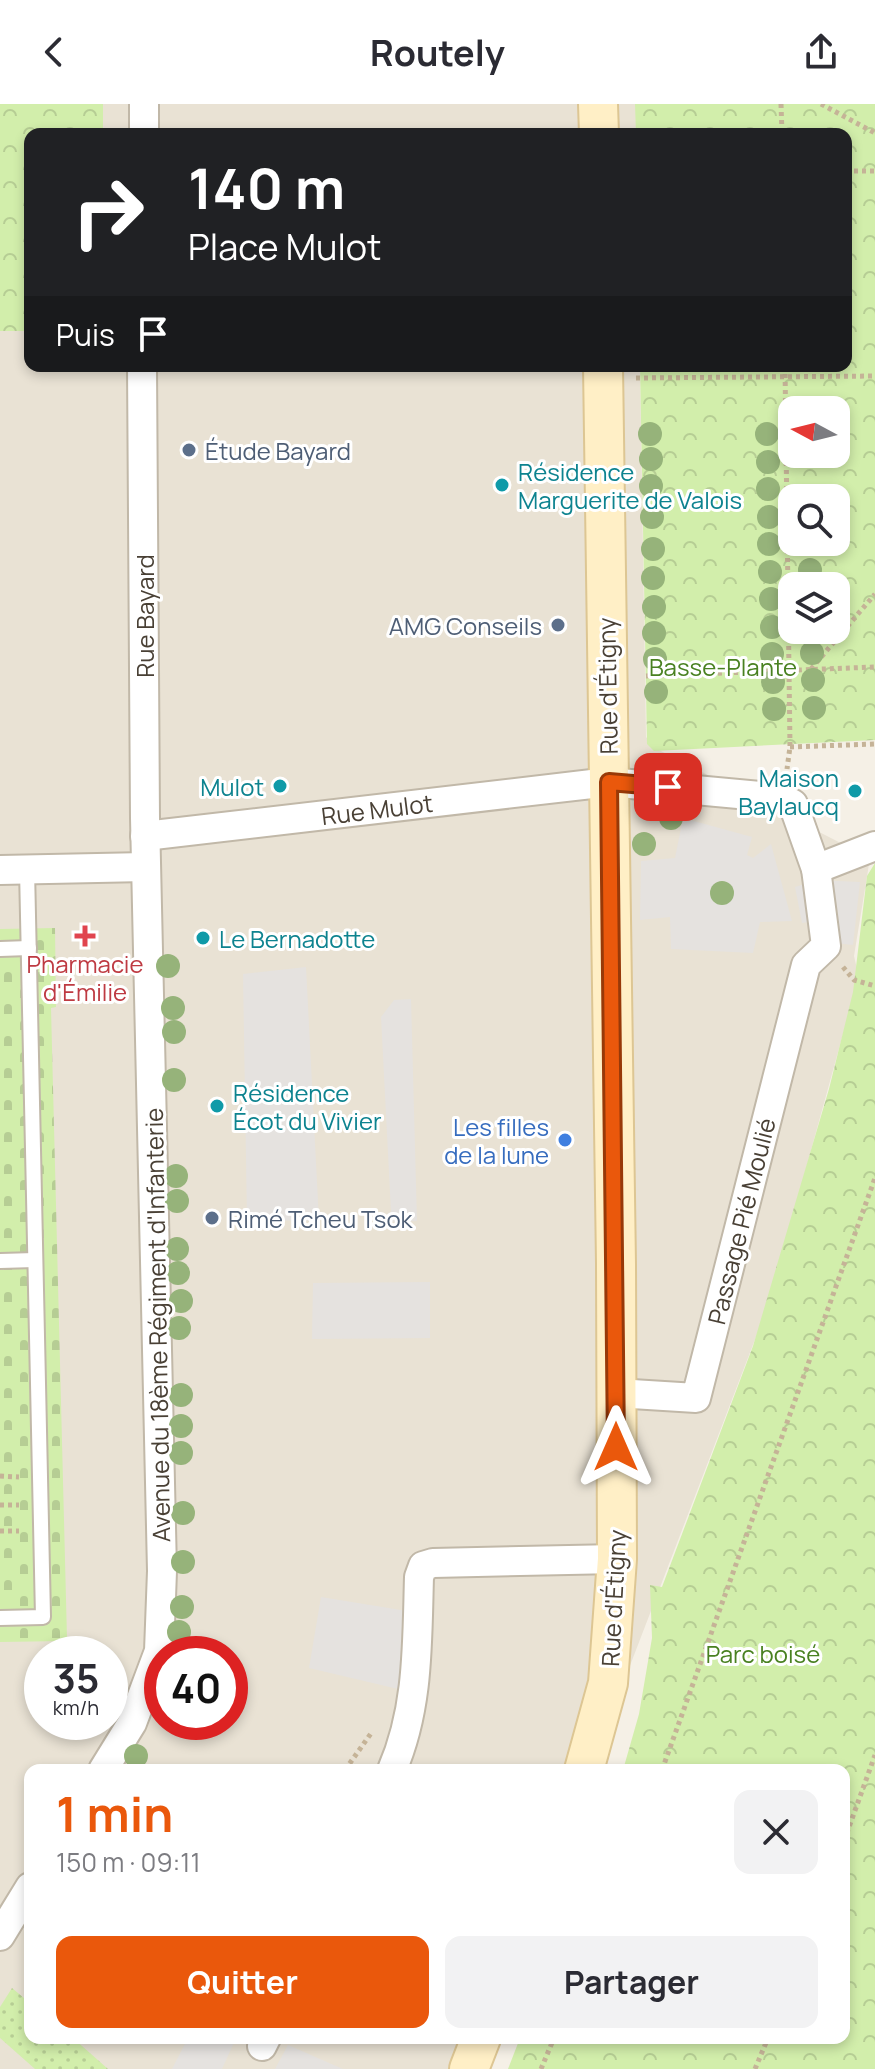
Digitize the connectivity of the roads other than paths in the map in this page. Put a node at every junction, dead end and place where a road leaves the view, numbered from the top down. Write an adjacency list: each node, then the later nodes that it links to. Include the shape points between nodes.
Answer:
1 (144, 104): 2 (street)
2 (144, 128)
3 (142, 372): 6 (street, Rue Bayard)
4 (603, 372): 5 (street, Rue d'Étigny)
5 (609, 782): 6 (street, Rue Mulot); 10 (street, Rue Mulot, via 782,798 793,804); 15 (street, Rue d'Étigny)
6 (145, 836): 8 (street, Rue Bayard)
7 (875, 846): 10 (street)
8 (146, 867): 9 (street); 18 (street, Avenue du 18ème Régiment d'Infanterie, via 162,1571 159,1651 132,1723)
9 (13, 869): 11 (lane)
10 (816, 869): 15 (street, Passage Pié Moulié, via 826,946 806,965 696,1398)
11 (29, 948): 12 (lane); 13 (lane)
12 (0, 949)
13 (35, 1260): 14 (lane); 17 (lane, via 43,1617)
14 (0, 1261)
15 (616, 1393): 16 (street, Rue d'Étigny)
16 (617, 1559): 19 (street, via 423,1566 415,1685); 20 (street, Rue d'Étigny, via 608,1683)
17 (0, 1618)
18 (107, 1764)
19 (394, 1764)
20 (586, 1764)
21 (24, 1897): 22 (street)
22 (0, 1936)
23 (479, 2044): 24 (street)
24 (469, 2069)

